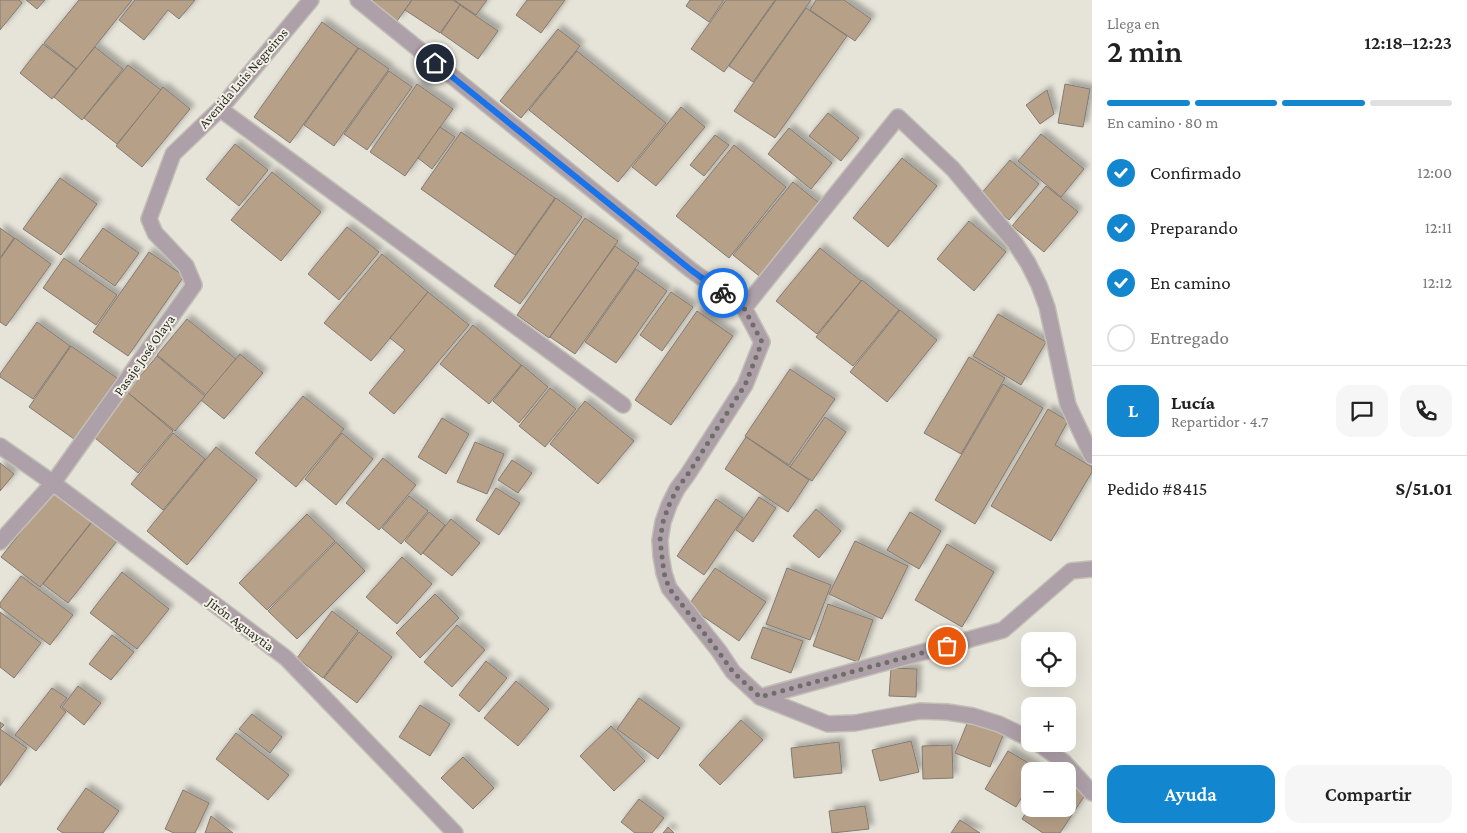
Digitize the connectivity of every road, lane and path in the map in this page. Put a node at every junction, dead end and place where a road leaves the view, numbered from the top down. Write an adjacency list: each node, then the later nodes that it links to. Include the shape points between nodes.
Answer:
1 (311, 0): 3 (street, Avenida Luis Negreiros)
2 (358, 0): 5 (street, via 691,270)
3 (220, 109): 4 (street, Avenida Luis Negreiros); 6 (street)
4 (173, 154): 9 (street, Pasaje José Olaya, via 149,219 156,234 186,266 194,285)
5 (744, 308): 8 (street, via 898,117 953,169 1028,263 1047,307 1068,405); 12 (street, via 762,342 745,385 677,489 663,522 660,540 669,588 733,672)
6 (623, 405)
7 (0, 446): 9 (street, Jirón Aguaytia)
8 (1092, 456)
9 (53, 483): 10 (street, Pasaje José Olaya); 16 (street, Jirón Aguaytia, via 286,658)
10 (0, 542)
11 (1092, 569): 12 (street, via 1071,571 1003,630)
12 (760, 697): 13 (street, via 828,724 855,723 920,711 947,712 973,716)
13 (1021, 734)
14 (1050, 752): 15 (street, via 1064,762)
15 (1092, 793)
16 (455, 833)

